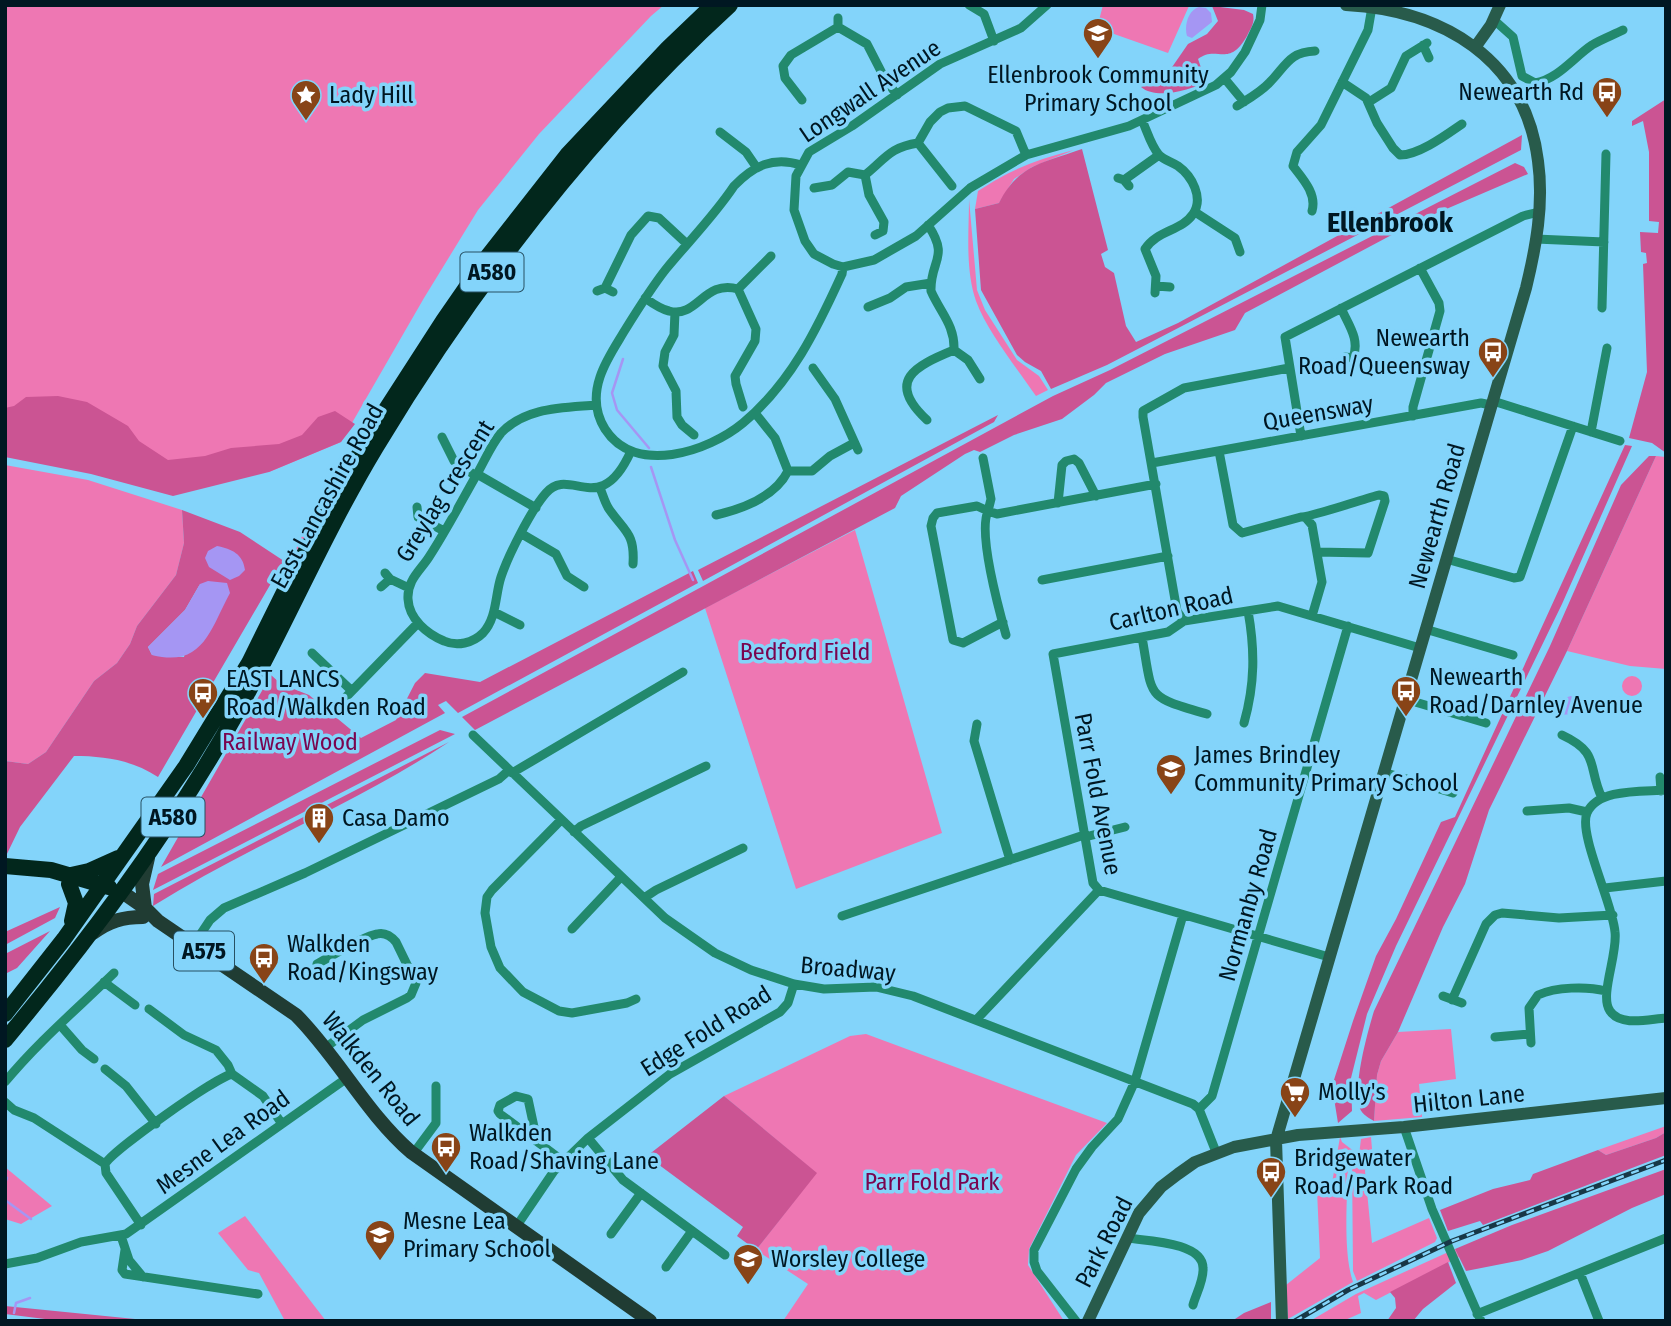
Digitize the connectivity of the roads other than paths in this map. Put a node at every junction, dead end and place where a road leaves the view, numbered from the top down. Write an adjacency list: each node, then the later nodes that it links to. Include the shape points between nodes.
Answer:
1 (713, 5): 136 (highway, East Lancashire Road / A580, via 568,154 488,256 372,431 249,663 186,766)
2 (730, 5): 119 (highway, East Lancashire Road / A580, via 569,173 451,330 374,451)
3 (969, 5): 11 (street, via 988,19)
4 (1047, 5): 11 (street, Longwall Avenue, via 1021,28)
5 (1262, 5): 15 (street, via 1245,52)
6 (1346, 5): 8 (main road, Newearth Road)
7 (1500, 5): 9 (main road)
8 (1372, 6): 12 (main road, Newearth Road, via 1426,19); 16 (street, via 1368,30)
9 (1494, 20): 10 (street, via 1513,37 1522,76 1535,83); 12 (main road)
10 (1623, 30)
11 (994, 41): 17 (street, Longwall Avenue, via 940,64)
12 (1476, 46): 35 (main road, Newearth Road, via 1504,78 1527,119 1538,159)
13 (1315, 51): 15 (street, via 1301,49 1269,83 1240,104)
14 (1429, 58): 19 (street, via 1425,44 1406,56 1391,88)
15 (1225, 79): 20 (street)
16 (1342, 82): 19 (street); 33 (street, via 1321,125 1293,162 1314,200)
17 (897, 94): 18 (street, via 867,44 838,23 783,66 783,74 797,86); 27 (street, Longwall Avenue, via 815,147)
18 (802, 100)
19 (1369, 102): 21 (street, via 1399,160)
20 (1142, 120): 24 (street); 25 (street)
21 (1463, 123)
22 (720, 131): 28 (street)
23 (918, 143): 24 (street, via 940,111 965,106 1016,131); 29 (street, via 896,148); 31 (street, via 948,176)
24 (1026, 155): 36 (street, via 970,188)
25 (1159, 155): 30 (street); 34 (street, via 1188,176 1196,191)
26 (1604, 159): 39 (street)
27 (800, 164): 28 (street, via 780,160); 43 (street, Longwall Avenue, via 793,200 800,231 814,254)
28 (757, 167): 40 (street, via 734,186)
29 (864, 175): 32 (street, via 848,172 832,185); 37 (street, via 884,222 883,230)
30 (1124, 182)
31 (952, 187)
32 (814, 188)
33 (1312, 211)
34 (1195, 212): 41 (street, via 1235,238); 46 (street, via 1158,235 1143,251 1156,276 1156,289)
35 (1539, 212): 38 (main road, Newearth Road); 44 (street)
36 (928, 225): 43 (street, via 874,260); 45 (street, via 940,249)
37 (875, 235)
38 (1536, 239): 39 (street); 60 (main road, Newearth Road)
39 (1604, 242): 51 (street, via 1598,296)
40 (687, 244): 48 (street, via 659,218 648,216 631,235); 49 (street)
41 (1240, 254)
42 (771, 256): 47 (street, via 767,267)
43 (843, 267): 63 (street, via 796,366)
44 (1420, 268): 50 (street); 64 (street, via 1440,311)
45 (931, 283): 52 (street, via 906,286); 54 (street, via 953,331)
46 (1170, 287)
47 (738, 289): 53 (street, via 718,288 689,309); 62 (street, via 756,329 755,341 735,376)
48 (605, 290)
49 (645, 298): 53 (street); 61 (street, via 603,369)
50 (1341, 308): 56 (street, via 1357,342); 58 (street, via 1285,337)
51 (1602, 308)
52 (866, 309)
53 (675, 312): 68 (street, via 674,335 663,366 676,390 677,417)
54 (954, 349): 59 (street, via 968,360); 65 (street, via 906,377 908,396)
55 (1603, 353): 67 (street)
56 (1351, 360)
57 (812, 368): 76 (street, via 835,400 856,447 830,456 812,471)
58 (1289, 368): 69 (street); 75 (street, via 1189,386 1147,408 1143,417)
59 (981, 381)
60 (1492, 403): 64 (street, Queensway); 66 (street); 92 (main road, Newearth Road)
61 (596, 405): 72 (street, via 609,435); 77 (street, Greylag Crescent, via 535,412 515,420 495,440)
62 (743, 407)
63 (755, 413): 72 (street, via 728,434 693,450 652,455); 76 (street, via 775,438)
64 (1413, 416): 69 (street, Queensway)
65 (920, 417)
66 (1573, 426): 67 (street); 92 (street, via 1520,577)
67 (1591, 432): 71 (street)
68 (689, 435)
69 (1301, 436): 73 (street, Queensway)
70 (442, 437): 77 (street, via 444,449 457,464)
71 (1620, 441)
72 (631, 451): 79 (street, via 618,476)
73 (1219, 451): 75 (street, Queensway); 86 (street, via 1238,531)
74 (983, 458): 83 (street, via 991,499)
75 (1152, 463): 78 (street)
76 (788, 471): 85 (street, via 768,494)
77 (476, 475): 82 (street); 87 (street, Greylag Crescent)
78 (1156, 484): 80 (street); 90 (street)
79 (600, 488): 82 (street, via 556,486); 91 (street, via 610,510 629,532 634,561)
80 (1096, 496): 81 (street); 81 (street, via 1077,460 1066,461)
81 (1058, 503): 83 (street, via 1000,514)
82 (536, 508): 88 (street)
83 (988, 510): 101 (street, via 985,524); 101 (street, via 977,506 942,512 933,517 931,526 953,640 963,643)
84 (415, 515): 87 (street)
85 (715, 515)
86 (1306, 518): 89 (street, via 1312,525); 89 (street, via 1379,495 1385,498 1368,553)
87 (444, 531): 95 (street, Greylag Crescent)
88 (522, 534): 96 (street, via 556,554 567,576 581,585); 98 (street, via 503,569)
89 (1317, 552): 99 (street, via 1322,582)
90 (1168, 556): 93 (street); 100 (street, via 1177,611)
91 (646, 559)
92 (1446, 559): 104 (main road, Newearth Road)
93 (1042, 580)
94 (381, 587): 95 (street, via 387,576)
95 (409, 588): 102 (street, Greylag Crescent, via 409,607)
96 (572, 595)
97 (1248, 611): 99 (street, Carlton Road, via 1278,607); 100 (street, Carlton Road); 115 (street, via 1254,651 1251,699)
98 (494, 612): 102 (street, via 484,632 460,644 433,636); 105 (street, via 517,623)
99 (1312, 616): 103 (street, Carlton Road)
100 (1184, 621): 107 (street, Carlton Road, via 1168,632)
101 (1003, 622): 106 (street)
102 (418, 623): 109 (street, via 349,694)
103 (1348, 626): 108 (street, Carlton Road); 153 (street, Normanby Road)
104 (1425, 629): 108 (main road, Newearth Road); 111 (street)
105 (507, 632)
106 (1006, 635)
107 (1142, 637): 110 (street, Carlton Road); 114 (street, via 1155,694 1164,701)
108 (1420, 648): 113 (main road, Newearth Road)
109 (312, 653)
110 (1053, 654): 133 (street, Parr Fold Avenue)
111 (1513, 655)
112 (677, 674): 122 (street)
113 (1405, 699): 116 (street); 123 (main road, Newearth Road)
114 (1202, 710)
115 (1244, 723)
116 (1486, 724)
117 (1574, 728): 127 (street, via 1566,737 1590,756)
118 (974, 729): 137 (street)
119 (225, 730): 135 (highway, East Lancashire Road / A580); 145 (highway, via 209,746)
120 (473, 735): 122 (street, Broadway)
121 (706, 766): 132 (street)
122 (511, 772): 130 (street, Broadway); 155 (street, via 351,852 225,908 209,920)
123 (1383, 772): 126 (street); 156 (main road, Newearth Road)
124 (1660, 777): 125 (street)
125 (1663, 790): 127 (street)
126 (1453, 793)
127 (1602, 798): 128 (street)
128 (1587, 812): 129 (street, via 1570,808); 143 (street, via 1587,837)
129 (1532, 814)
130 (561, 820): 132 (street, Broadway); 162 (street, via 487,897 485,913 495,958 523,992 559,1011 577,1013)
131 (1125, 827): 133 (street)
132 (574, 832): 140 (street, Broadway)
133 (1084, 836): 137 (street); 144 (street, Parr Fold Avenue)
134 (743, 848): 146 (street)
135 (149, 854): 145 (highway, East Lancashire Road / A580); 147 (main road, via 142,884)
136 (122, 856): 141 (highway); 145 (highway, East Lancashire Road / A580)
137 (1010, 860): 150 (street)
138 (5, 866): 141 (highway, Walkden Road / A575, via 51,870)
139 (5, 876): 141 (highway, Walkden Road / A575)
140 (621, 877): 146 (street, Broadway); 151 (street)
141 (70, 880): 145 (highway, Walkden Road / A575); 154 (highway, via 76,903)
142 (1666, 881): 143 (street)
143 (1605, 888): 149 (street)
144 (1098, 890): 148 (street); 168 (street, Parr Fold Avenue)
145 (109, 893): 147 (main road, Walkden Road / A575); 152 (highway, East Lancashire Road / A580); 154 (highway, East Lancashire Road / A580); 169 (highway)
146 (644, 898): 160 (street, Broadway, via 715,953)
147 (144, 912): 152 (main road, via 113,920); 155 (main road, Walkden Road / A575)
148 (1184, 915): 153 (street); 178 (street)
149 (1613, 915): 161 (street, via 1616,952); 163 (street, via 1495,915 1486,923)
150 (842, 916)
151 (572, 929)
152 (90, 935): 172 (highway, East Lancashire Road / A580)
153 (1258, 937): 156 (street); 183 (street, Normanby Road, via 1212,1096)
154 (64, 939): 166 (highway, East Lancashire Road / A580)
155 (194, 944): 173 (main road, Walkden Road / A575, via 281,1002)
156 (1329, 957): 188 (main road, Newearth Road)
157 (317, 964): 173 (street, via 382,933 393,937 415,983 407,999 362,1020)
158 (114, 972): 159 (street)
159 (104, 982): 164 (street); 170 (street)
160 (794, 984): 168 (street, Broadway, via 889,989); 187 (street, Edge Fold Road, via 780,1012 670,1074)
161 (1606, 991): 167 (street, via 1608,1008 1618,1018); 171 (street, via 1591,988 1538,995 1530,1003 1530,1038)
162 (636, 999)
163 (1452, 1000)
164 (135, 1005)
165 (149, 1009): 176 (street, via 184,1035 216,1050)
166 (5, 1014)
167 (1666, 1018)
168 (977, 1019): 178 (street, Broadway)
169 (5, 1023)
170 (61, 1026): 174 (street); 179 (street, via 44,1038)
171 (1495, 1037)
172 (5, 1040)
173 (325, 1048): 177 (main road, Walkden Road / A575)
174 (94, 1059)
175 (105, 1069): 184 (street, via 126,1086)
176 (232, 1074): 184 (street); 185 (street, via 263,1096)
177 (347, 1078): 185 (street, Mesne Lea Road); 191 (main road, Walkden Road / A575)
178 (1135, 1081): 183 (street, Broadway); 210 (street, via 1118,1119 1076,1169 1034,1250 1037,1271)
179 (5, 1082)
180 (436, 1086): 191 (street, via 436,1122)
181 (1666, 1098): 186 (main road, Hilton Lane)
182 (5, 1102): 193 (street)
183 (1199, 1109): 190 (street)
184 (156, 1124): 193 (street)
185 (282, 1124): 195 (street, Mesne Lea Road)
186 (1404, 1127): 188 (main road, Hilton Lane); 208 (street, via 1432,1209)
187 (588, 1138): 192 (street, Edge Fold Road); 194 (street, via 618,1175)
188 (1276, 1140): 190 (main road, Park Road); 212 (main road, Newearth Road)
189 (537, 1141): 189 (street, via 500,1114 498,1107 516,1096 528,1099); 192 (street)
190 (1216, 1152): 200 (main road, Park Road, via 1161,1187 1139,1213)
191 (413, 1154): 196 (main road, Walkden Road / A575)
192 (563, 1161): 196 (street, Edge Fold Road)
193 (105, 1164): 195 (street, via 106,1173)
194 (641, 1193): 197 (street); 198 (street)
195 (141, 1225): 199 (street, Mesne Lea Road)
196 (516, 1227): 209 (main road, Walkden Road / A575)
197 (692, 1231): 202 (street); 204 (street)
198 (611, 1234)
199 (121, 1236): 203 (street, via 81,1242); 206 (street, via 143,1277)
200 (1128, 1238): 207 (street, via 1188,1248 1198,1255 1203,1272); 211 (main road, Park Road)
201 (1666, 1238): 205 (street)
202 (725, 1255)
203 (5, 1264)
204 (666, 1267)
205 (1580, 1273): 208 (street); 213 (street)
206 (254, 1290)
207 (1191, 1307)
208 (1479, 1318)
209 (650, 1321)
210 (1076, 1321)
211 (1088, 1321)
212 (1282, 1321)
213 (1599, 1321)

